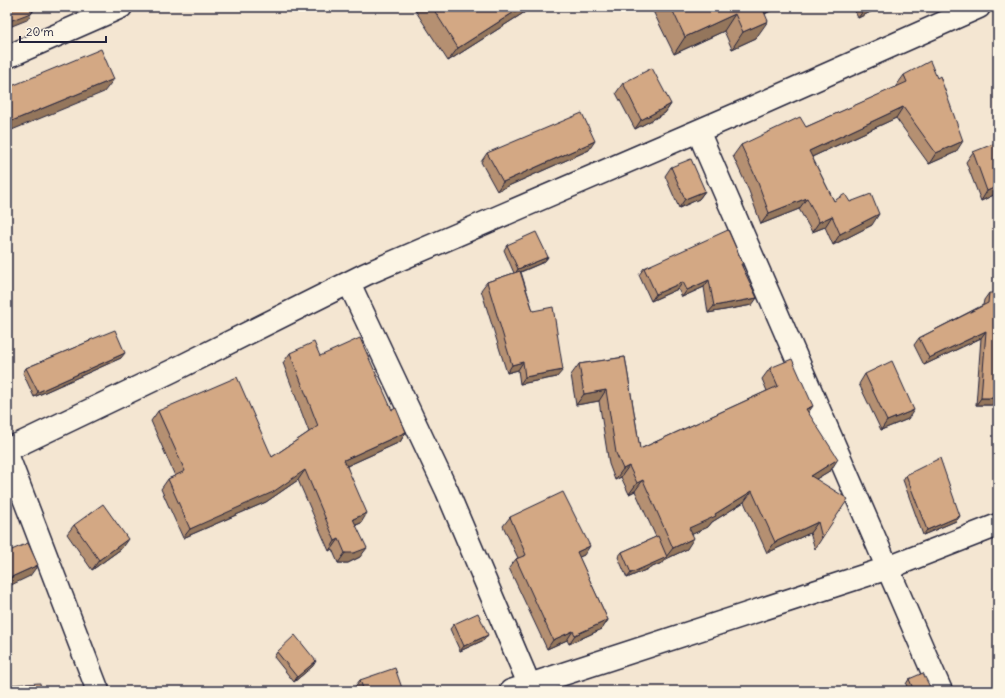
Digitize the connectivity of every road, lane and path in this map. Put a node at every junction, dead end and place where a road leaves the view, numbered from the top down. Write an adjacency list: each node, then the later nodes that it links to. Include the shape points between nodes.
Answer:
1 (121, 7): 3 (street)
2 (979, 7): 4 (street)
3 (7, 57)
4 (698, 131): 5 (street); 9 (street)
5 (349, 283): 6 (street, via 172,372); 10 (street, via 447,491)
6 (7, 450)
7 (7, 454): 11 (street)
8 (998, 525): 9 (street)
9 (888, 568): 10 (street); 12 (street)
10 (524, 689)
11 (98, 691)
12 (941, 691)

